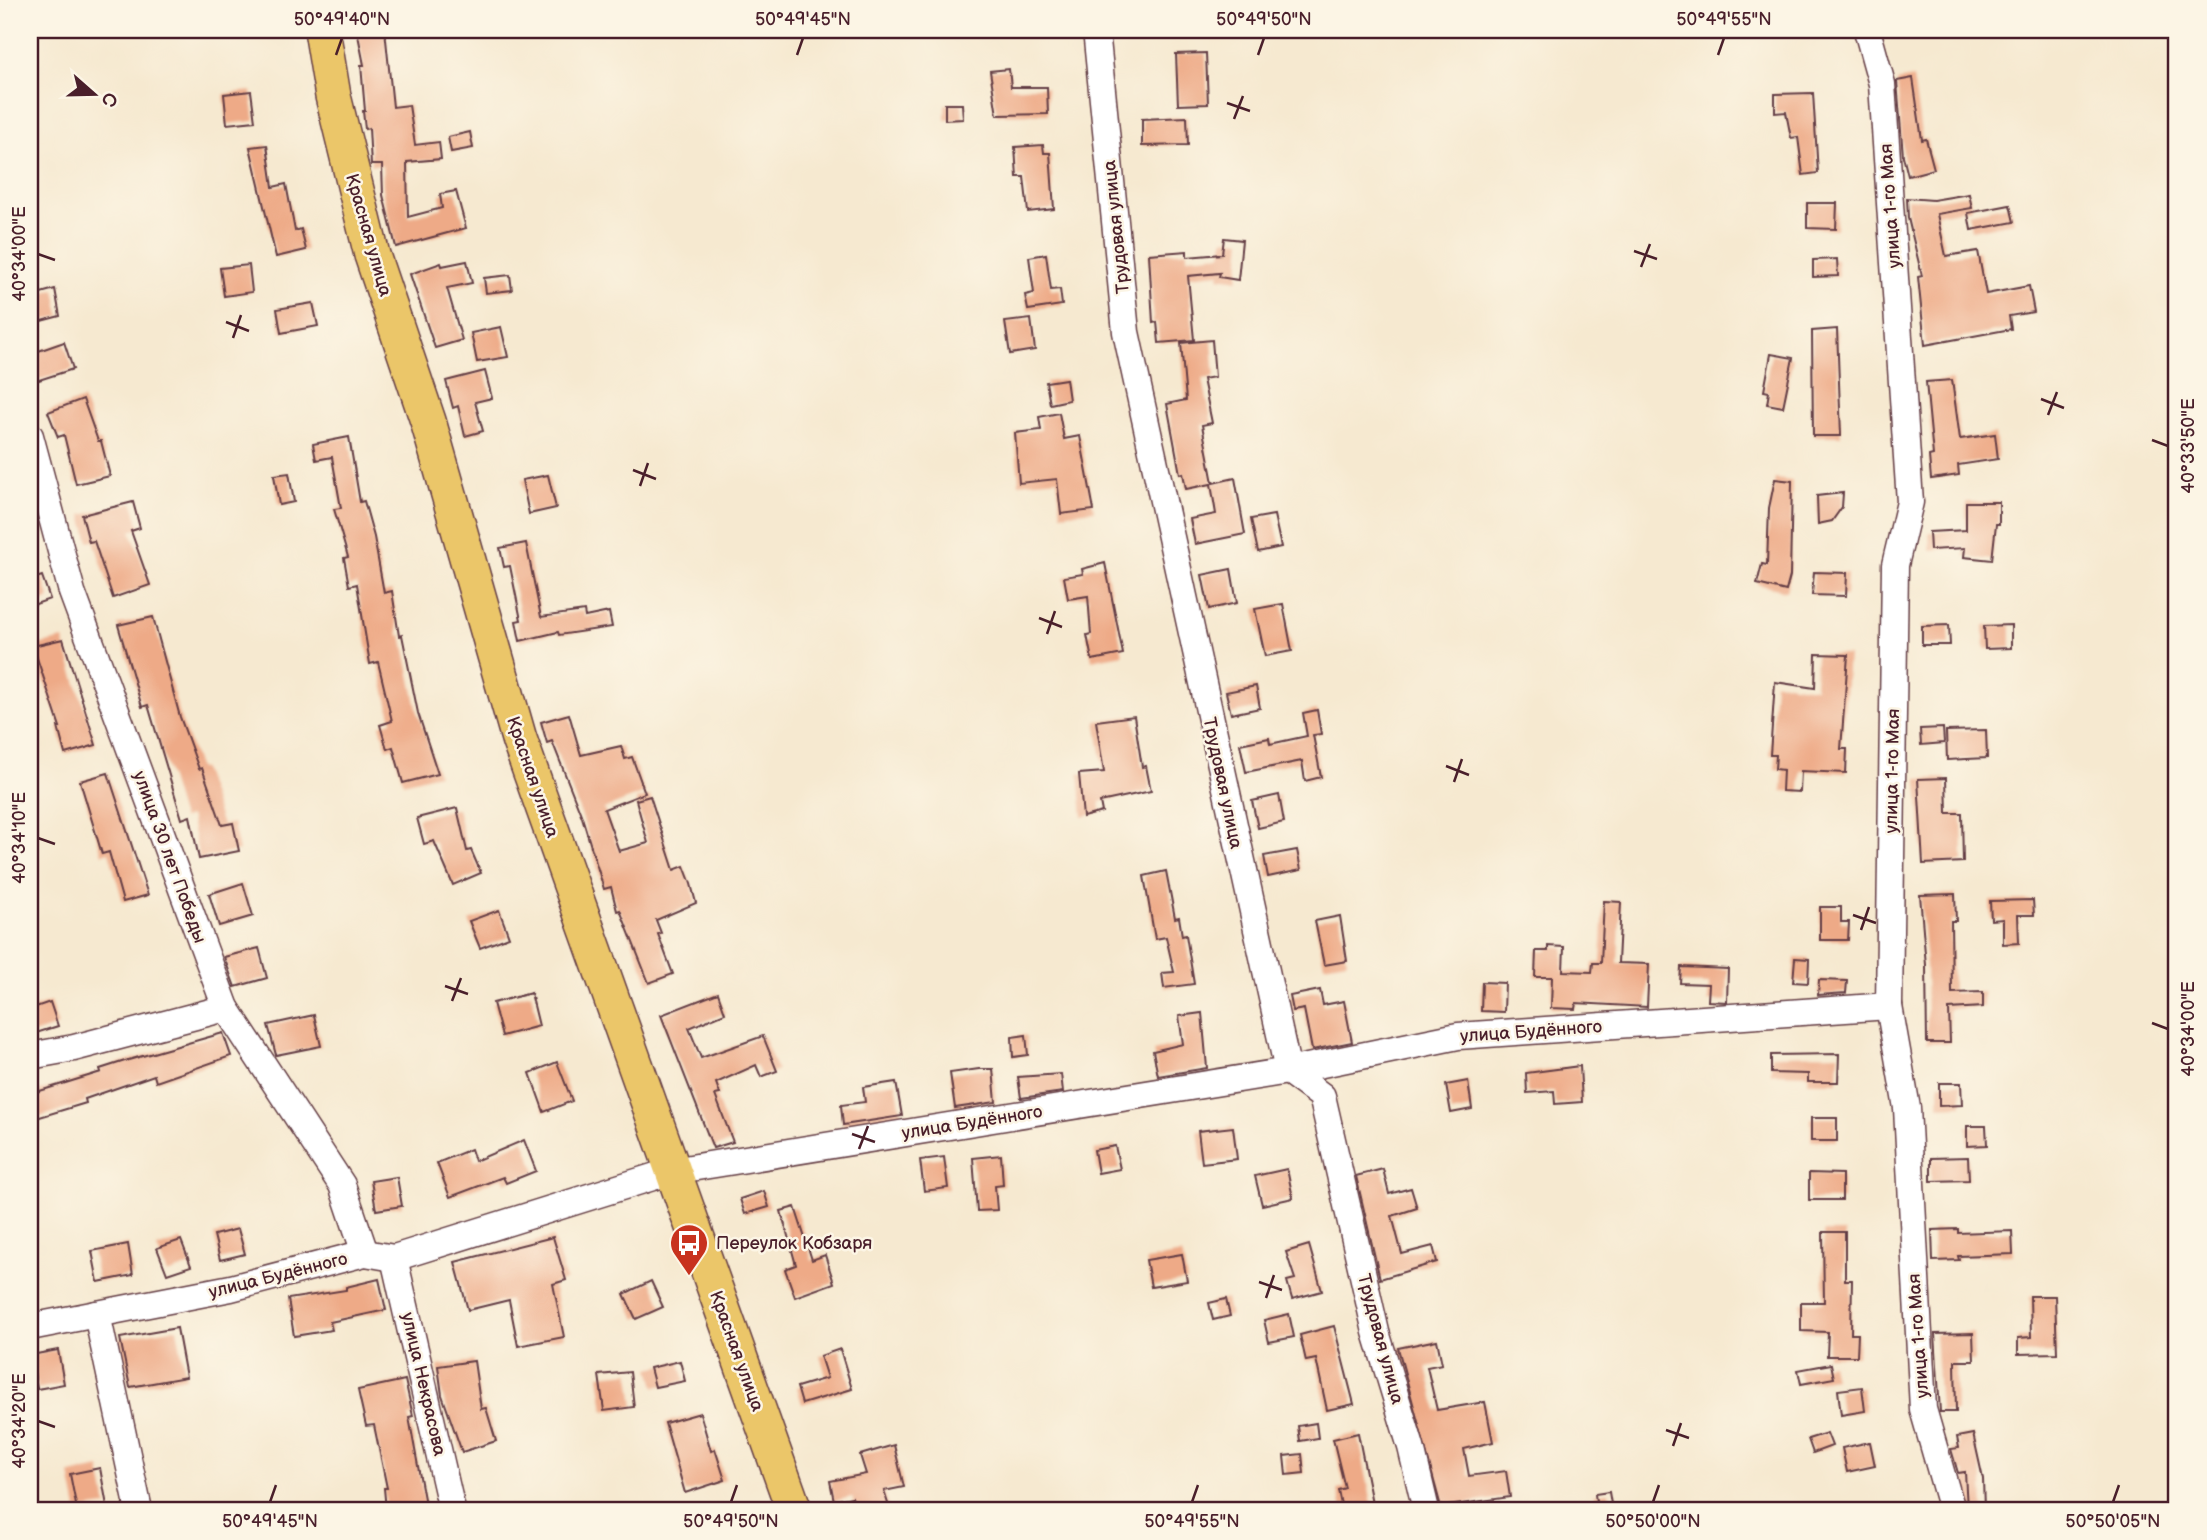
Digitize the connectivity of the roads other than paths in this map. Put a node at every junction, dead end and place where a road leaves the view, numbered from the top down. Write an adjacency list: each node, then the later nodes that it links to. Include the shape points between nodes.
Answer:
1 (322, 30): 9 (main road, Красная улица, via 333,96 372,255 428,421 519,739)
2 (1096, 30): 8 (street, Трудовая улица, via 1126,332)
3 (1867, 30): 5 (street, улица 1-го Мая, via 1882,84 1910,502 1895,565)
4 (30, 436): 6 (street, улица 30 лет Победы, via 72,592)
5 (1889, 1006): 8 (street, улица Будённого, via 1458,1035); 18 (street, улица 1-го Мая, via 1907,1108 1923,1409)
6 (226, 1008): 7 (street); 10 (street, улица 30 лет Победы, via 342,1185)
7 (30, 1056)
8 (1288, 1071): 9 (street, улица Будённого); 17 (street, Трудовая улица, via 1322,1096 1376,1332)
9 (672, 1171): 11 (street, улица Будённого); 16 (main road, Красная улица)
10 (365, 1253): 11 (street, улица Будённого); 12 (street, улица Будённого, via 231,1288)
11 (394, 1258): 15 (street, улица Некрасова)
12 (97, 1314): 13 (street, улица Будённого); 14 (street)
13 (30, 1327)
14 (139, 1510)
15 (452, 1510)
16 (794, 1510)
17 (1426, 1510)
18 (1952, 1510)

